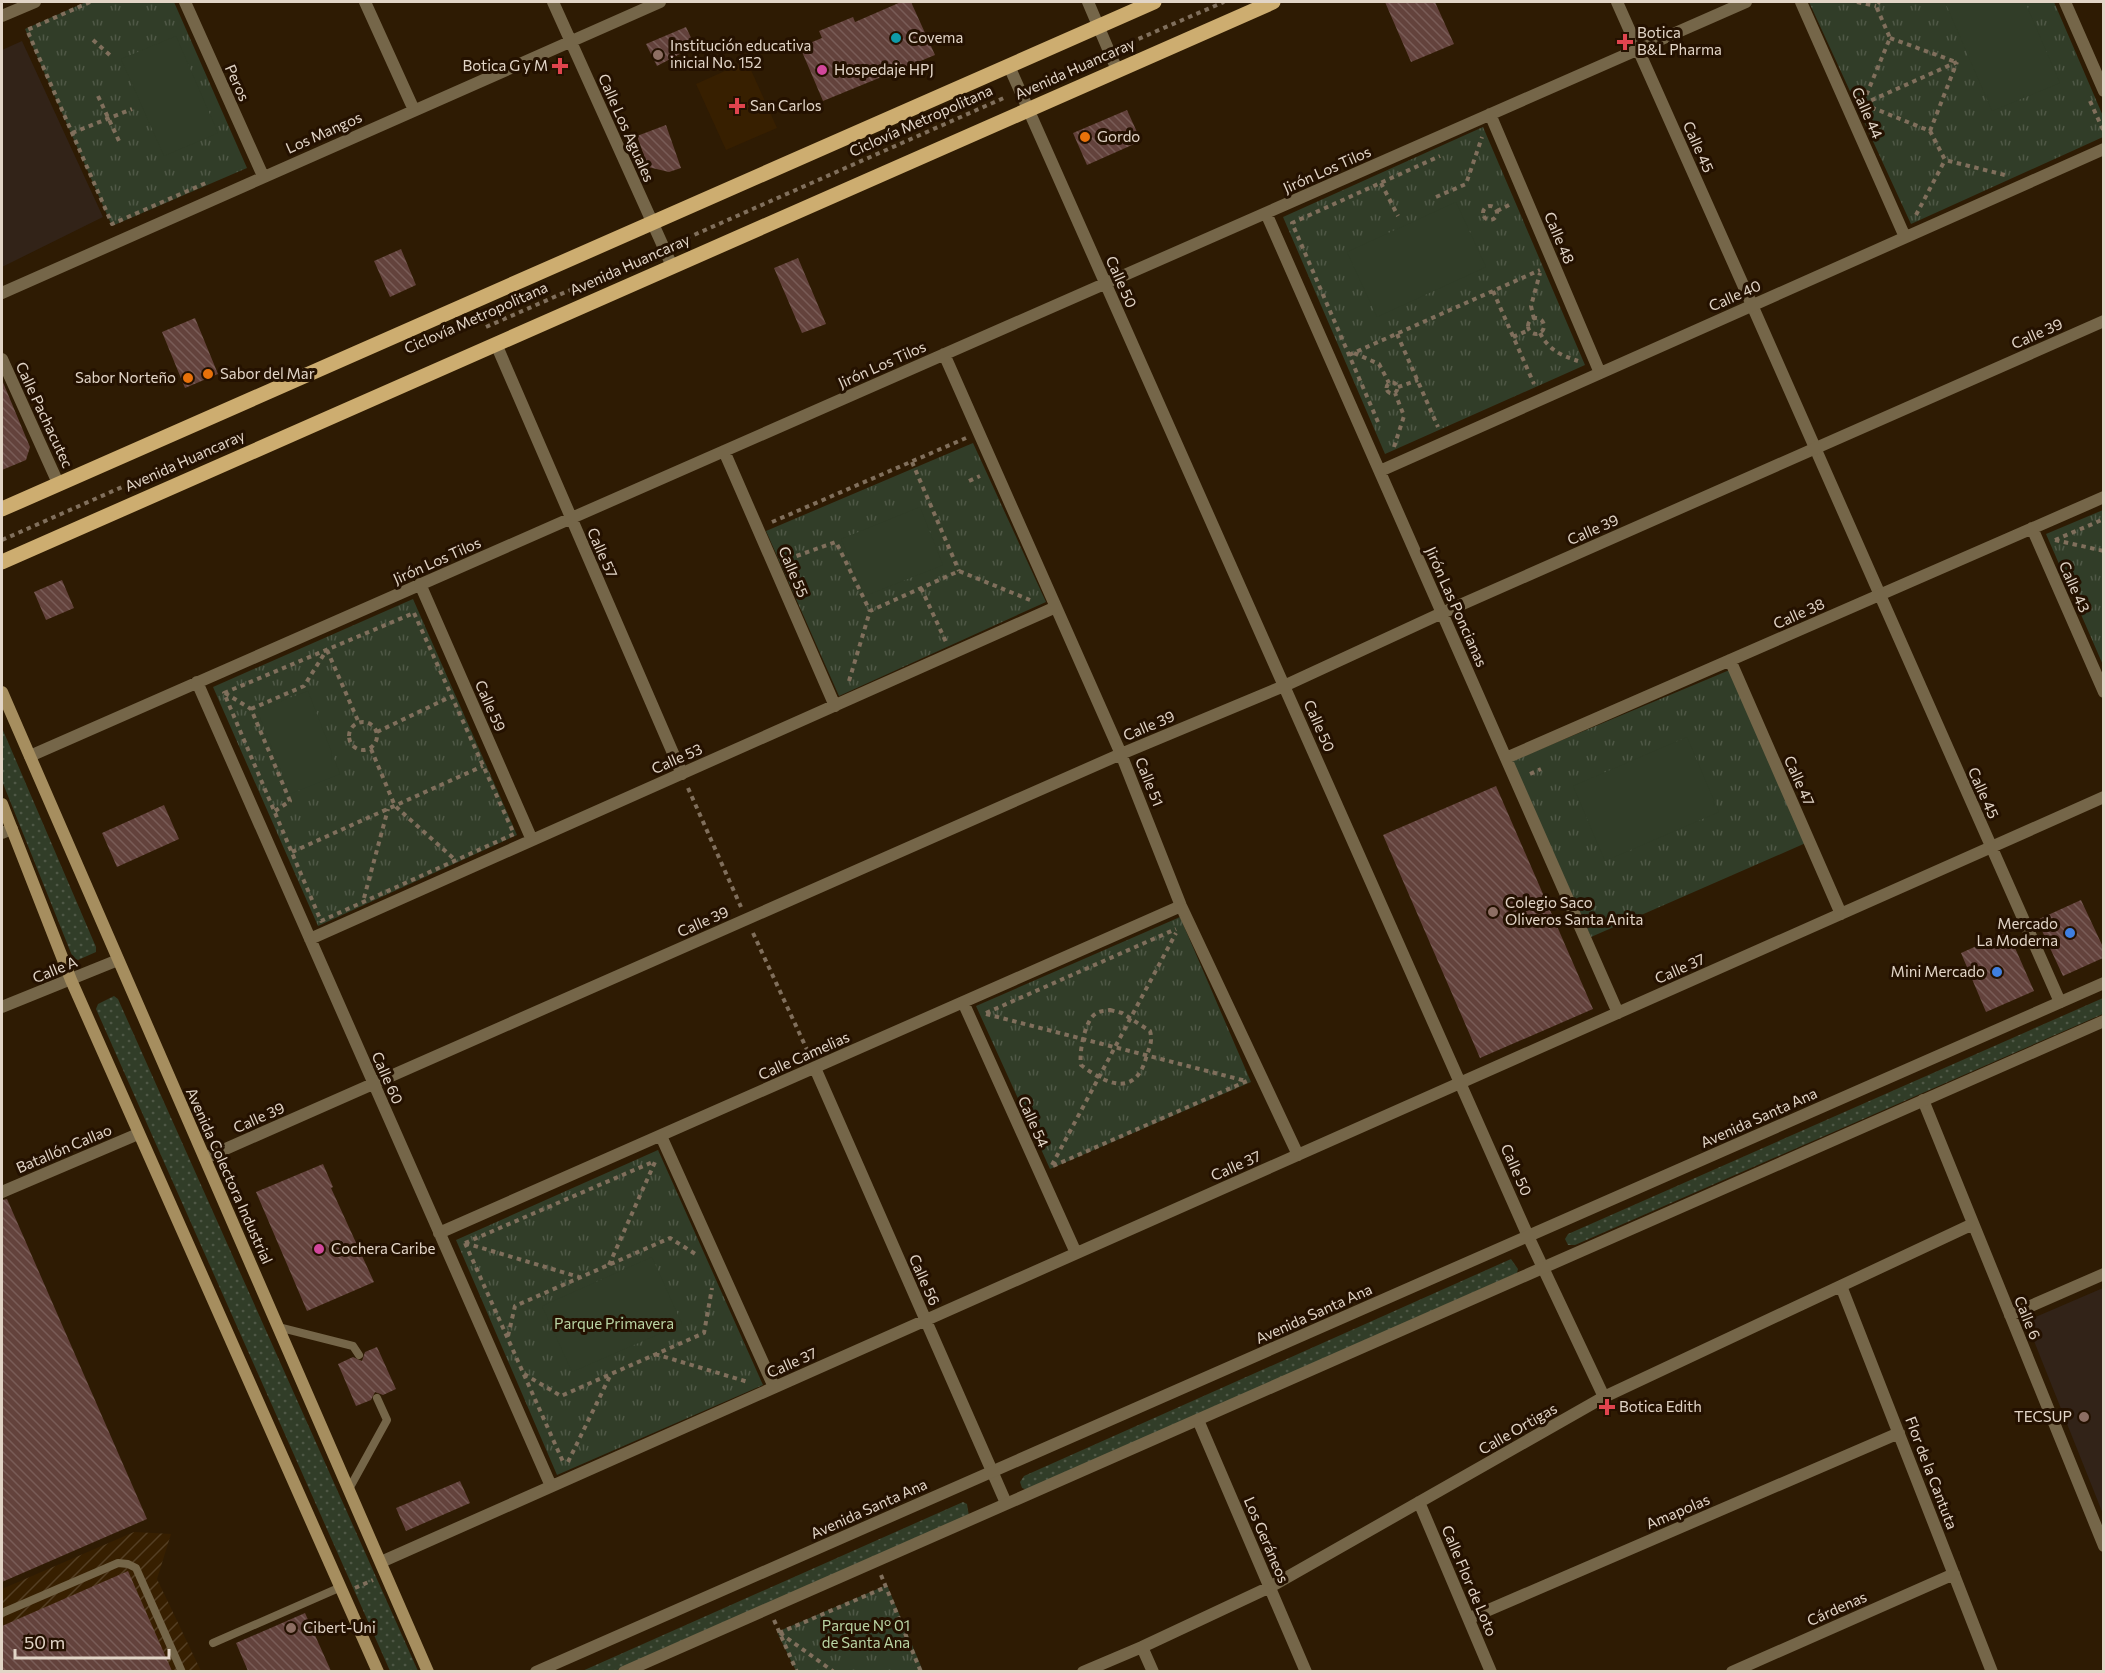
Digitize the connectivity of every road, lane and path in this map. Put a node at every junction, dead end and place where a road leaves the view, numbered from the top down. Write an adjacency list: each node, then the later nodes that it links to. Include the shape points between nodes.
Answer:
1 (35, 2): 17 (street)
2 (90, 2): 38 (path, via 27,30)
3 (185, 2): 44 (street, Peros)
4 (365, 2): 33 (street)
5 (553, 2): 21 (street, Calle Los Aguales)
6 (660, 2): 21 (street, Los Mangos)
7 (1088, 2): 18 (street)
8 (1154, 2): 18 (main road, Avenida Huancaray)
9 (1224, 2): 23 (path, Ciclovía Metropolitana)
10 (1273, 2): 27 (main road, Avenida Huancaray)
11 (1617, 2): 22 (street, Calle 45)
12 (1746, 2): 22 (street, Jirón Los Tilos)
13 (1801, 2): 55 (street, Calle 44)
14 (1857, 2): 16 (path)
15 (2065, 2): 28 (street)
16 (1878, 4): 19 (path)
17 (2, 16)
18 (1098, 26): 23 (street); 26 (main road, Avenida Huancaray)
19 (1890, 38): 25 (path); 31 (path)
20 (93, 40): 24 (path)
21 (570, 40): 33 (street, Los Mangos); 54 (street, Calle Los Aguales)
22 (1638, 49): 35 (street, Jirón Los Tilos); 61 (street, Calle 45)
23 (1109, 52): 27 (street); 29 (path, Ciclovía Metropolitana)
24 (113, 58)
25 (1957, 62): 31 (path); 37 (path)
26 (1009, 66): 29 (street, Calle 50); 54 (main road, Avenida Huancaray)
27 (1117, 70): 34 (main road, Avenida Huancaray)
28 (2103, 91)
29 (1020, 92): 34 (street, Calle 50); 56 (path, Ciclovía Metropolitana)
30 (98, 96): 36 (path)
31 (1863, 104): 37 (path)
32 (132, 109): 36 (path)
33 (414, 110): 44 (street, Los Mangos)
34 (1028, 110): 57 (main road, Avenida Huancaray); 58 (street, Calle 50)
35 (1490, 114): 51 (street, Jirón Los Tilos); 74 (street, Calle 48)
36 (108, 118): 38 (path); 39 (path)
37 (1930, 131): 43 (path)
38 (72, 133): 46 (path, via 112,224)
39 (119, 141)
40 (1472, 142): 48 (path, via 1482,137 1466,184)
41 (2103, 149): 55 (street, Calle 40)
42 (1442, 156): 47 (path)
43 (1945, 159): 45 (path); 53 (path)
44 (263, 176): 60 (street, Los Mangos)
45 (2008, 176)
46 (210, 181)
47 (1381, 183): 52 (path); 71 (path, via 1292,223)
48 (1436, 197)
49 (1511, 204): 50 (path)
50 (1497, 211)
51 (1266, 213): 58 (street, Jirón Los Tilos); 91 (street, Jirón Las Poncianas)
52 (1398, 216)
53 (1915, 218)
54 (652, 222): 56 (street, Calle Los Aguales); 94 (main road, Avenida Huancaray)
55 (1905, 237): 61 (street, Calle 40)
56 (664, 249): 57 (street, Calle Los Aguales); 64 (path, Ciclovía Metropolitana)
57 (672, 266): 69 (main road, Avenida Huancaray)
58 (1105, 283): 70 (street, Jirón Los Tilos); 127 (street, Calle 50)
59 (1493, 291): 62 (path, via 1541,270 1531,306); 67 (path); 68 (path)
60 (2, 293)
61 (1752, 305): 74 (street, Calle 40); 87 (street, Calle 45)
62 (1534, 319): 65 (path); 66 (path, via 1544,323)
63 (2103, 321): 87 (street, Calle 39)
64 (480, 330)
65 (1529, 330): 66 (path); 68 (path)
66 (1540, 333): 73 (path, via 1547,346 1558,354)
67 (1397, 334): 71 (path); 75 (path)
68 (1513, 338): 77 (path)
69 (496, 344): 98 (street, Calle 57); 108 (main road, Avenida Huancaray)
70 (945, 354): 82 (street, Calle 51); 88 (street, Jirón Los Tilos)
71 (1352, 354): 76 (path, via 1379,364); 81 (path)
72 (2, 358): 94 (street, Calle Pachacutec)
73 (1581, 362)
74 (1600, 373): 91 (street, Calle 40)
75 (1418, 380): 78 (path); 80 (path)
76 (1389, 383): 78 (path); 79 (path, via 1388,392)
77 (1534, 384)
78 (1398, 387): 79 (path)
79 (1395, 393): 85 (path, via 1404,416)
80 (1438, 427)
81 (1381, 428)
82 (979, 432): 83 (path); 116 (street, Calle 51)
83 (964, 438): 86 (path); 89 (path)
84 (216, 446): 104 (path)
85 (1394, 447)
86 (968, 448)
87 (1815, 448): 114 (street, Calle 45); 119 (street, Calle 39)
88 (724, 451): 98 (street, Jirón Los Tilos); 102 (street, Calle 55)
89 (912, 461): 100 (path); 110 (path)
90 (976, 466): 92 (path)
91 (1380, 471): 119 (street, Jirón Las Poncianas)
92 (980, 476): 93 (path); 95 (path)
93 (969, 481)
94 (58, 483): 97 (main road, Avenida Huancaray)
95 (985, 487)
96 (2103, 497): 101 (street, Calle 38)
97 (2, 508)
98 (570, 518): 111 (street, Jirón Los Tilos); 141 (street, Calle 57)
99 (2103, 519): 106 (path, via 2055,540)
100 (772, 522): 102 (path); 103 (path)
101 (2032, 528): 114 (street, Calle 38); 129 (street, Calle 43)
102 (758, 529): 132 (street, Calle 55)
103 (776, 531)
104 (2, 540)
105 (784, 550): 107 (path)
106 (2103, 551)
107 (788, 559): 109 (path); 118 (path, via 836,542)
108 (2, 562)
109 (793, 570)
110 (959, 571): 112 (path); 115 (path)
111 (420, 584): 126 (street, Jirón Los Tilos); 148 (street, Calle 59)
112 (921, 588): 118 (path); 121 (path)
113 (1032, 593): 115 (path)
114 (1880, 595): 124 (street, Calle 38); 149 (street, Calle 45)
115 (1037, 603): 117 (path)
116 (1056, 607): 132 (street, Calle 53); 137 (street, Calle 51)
117 (1027, 608)
118 (870, 611): 125 (path, via 846,690)
119 (1442, 613): 127 (street, Calle 39); 139 (street, Jirón Las Poncianas)
120 (957, 640): 121 (path)
121 (947, 644): 122 (path)
122 (937, 649)
123 (327, 650): 130 (path); 131 (path, via 414,613); 133 (path, via 304,686); 134 (path)
124 (1730, 660): 139 (street, Calle 38); 154 (street, Calle 47)
125 (842, 679)
126 (197, 682): 138 (street, Jirón Los Tilos); 156 (street, Calle 60)
127 (1284, 686): 137 (street, Calle 39); 173 (street, Calle 50)
128 (2, 692): 138 (main road, Avenida Colectora Industrial)
129 (2103, 692)
130 (225, 693): 133 (path); 146 (path)
131 (452, 696): 135 (path); 140 (path)
132 (835, 706): 141 (street, Calle 53)
133 (251, 709): 146 (path, via 290,801)
134 (359, 723): 135 (path, via 370,724); 136 (path, via 349,732 349,739 357,749)
135 (377, 732): 136 (path, via 378,738)
136 (370, 749): 144 (path)
137 (1121, 754): 153 (street, Calle 51); 155 (street, Calle 39)
138 (30, 756): 157 (main road, Avenida Colectora Industrial)
139 (1506, 758): 163 (street, Jirón Las Poncianas)
140 (483, 766): 144 (path); 151 (path, via 514,834)
141 (682, 774): 148 (street, Calle 53); 155 (path)
142 (2103, 797): 149 (street, Calle 37)
143 (2, 804): 147 (main road)
144 (395, 806): 145 (path); 151 (path)
145 (388, 809): 150 (path); 152 (path)
146 (275, 811): 150 (path)
147 (7, 831): 158 (main road)
148 (532, 840): 156 (street, Calle 53)
149 (1991, 847): 154 (street, Calle 37); 161 (street, Calle 45)
150 (292, 852): 152 (path, via 321,921)
151 (456, 861): 152 (path)
152 (363, 903)
153 (1181, 906): 160 (street, Calle Camelias); 170 (street, Calle 51)
154 (1841, 914): 163 (street, Calle 37)
155 (747, 919): 169 (path); 174 (street, Calle 39)
156 (310, 939): 174 (street, Calle 60)
157 (118, 960): 158 (street, Calle A); 179 (main road, Avenida Colectora Industrial)
158 (71, 980): 162 (street, Calle A); 176 (main road)
159 (2103, 983): 161 (street, Avenida Santa Ana)
160 (963, 1002): 169 (street, Calle Camelias); 181 (street, Calle 54)
161 (2060, 1002): 185 (street, Avenida Santa Ana)
162 (2, 1007)
163 (1618, 1013): 173 (street, Calle 37)
164 (1131, 1019): 166 (path, via 1110,1010 1100,1011 1092,1017); 166 (path, via 1180,927 985,1014); 167 (path); 168 (path, via 1150,1031)
165 (2103, 1021): 175 (street)
166 (1084, 1040): 167 (path); 171 (path, via 1081,1065)
167 (1116, 1048): 168 (path); 171 (path)
168 (1147, 1056): 171 (path, via 1139,1078 1131,1083 1120,1085); 172 (path)
169 (815, 1068): 177 (street, Calle Camelias); 196 (street, Calle 56)
170 (1261, 1075): 172 (path); 178 (street, Calle 51)
171 (1101, 1076): 180 (path)
172 (1247, 1081): 180 (path)
173 (1460, 1083): 178 (street, Calle 37); 185 (street, Calle 50)
174 (374, 1084): 179 (street, Calle 39); 184 (street, Calle 60)
175 (1923, 1100): 183 (street, Calle 6); 190 (street)
176 (138, 1134): 182 (street, Batallón Callao); 219 (main road)
177 (660, 1136): 184 (street, Calle Camelias); 204 (street)
178 (1298, 1155): 187 (street, Calle 37)
179 (205, 1158): 197 (main road, Avenida Colectora Industrial)
180 (1051, 1167): 181 (path)
181 (1039, 1172): 187 (street, Calle 54)
182 (2, 1192)
183 (1973, 1224): 193 (street, Calle Ortigas); 195 (street, Calle 6)
184 (439, 1233): 210 (street, Calle 60)
185 (1528, 1236): 190 (street, Calle 50); 209 (street, Avenida Santa Ana)
186 (465, 1243): 189 (path, via 655,1161); 192 (path); 198 (path)
187 (1076, 1253): 196 (street, Calle 37)
188 (697, 1255): 189 (path, via 670,1238)
189 (609, 1265): 192 (path)
190 (1543, 1268): 205 (street, Calle 50); 207 (street)
191 (2103, 1274): 195 (street)
192 (579, 1278): 198 (path, via 515,1306)
193 (1841, 1286): 205 (street, Calle Ortigas); 208 (street, Flor de la Cantuta)
194 (712, 1288): 199 (path, via 704,1333)
195 (2010, 1315): 214 (street, Calle 6)
196 (925, 1320): 204 (street, Calle 37); 209 (street, Calle 56)
197 (278, 1327): 200 (lane, via 353,1346); 211 (main road, Avenida Colectora Industrial)
198 (507, 1338): 201 (path)
199 (655, 1354): 202 (path); 203 (path)
200 (359, 1355)
201 (523, 1374): 202 (path, via 561,1396); 202 (path, via 565,1468)
202 (611, 1374)
203 (755, 1384)
204 (774, 1387): 210 (street, Calle 37)
205 (1604, 1397): 212 (street, Calle Ortigas)
206 (377, 1398): 211 (lane, via 387,1420)
207 (1198, 1420): 213 (street); 218 (street, Los Geráneos)
208 (1899, 1433): 216 (street, Flor de la Cantuta); 221 (street, Amapolas)
209 (991, 1472): 213 (street, Calle 56); 228 (street, Avenida Santa Ana)
210 (551, 1486): 215 (street, Calle 37)
211 (349, 1489): 215 (main road, Avenida Colectora Industrial)
212 (1419, 1502): 218 (street, Calle Ortigas); 221 (street, Calle Flor de Loto)
213 (1006, 1503): 229 (street)
214 (2103, 1546)
215 (381, 1562): 217 (main road, Avenida Colectora Industrial)
216 (1954, 1574): 237 (street, Cárdenas); 238 (street, Flor de la Cantuta)
217 (386, 1575): 219 (path); 227 (main road, Avenida Colectora Industrial)
218 (1270, 1587): 224 (street, Calle Ortigas); 235 (street, Los Geráneos)
219 (343, 1590): 223 (lane); 226 (main road)
220 (2, 1613): 225 (lane, via 118,1563 128,1564 136,1568)
221 (1470, 1618): 236 (street, Calle Flor de Loto)
222 (779, 1633): 230 (path); 231 (path); 232 (path, via 886,1587)
223 (213, 1643)
224 (1142, 1647): 233 (street, Calle Ortigas); 234 (street)
225 (182, 1671)
226 (378, 1671)
227 (428, 1671)
228 (536, 1671)
229 (624, 1671)
230 (798, 1671)
231 (834, 1671)
232 (921, 1671)
233 (1083, 1671)
234 (1153, 1671)
235 (1306, 1671)
236 (1491, 1671)
237 (1732, 1671)
238 (1992, 1671)

